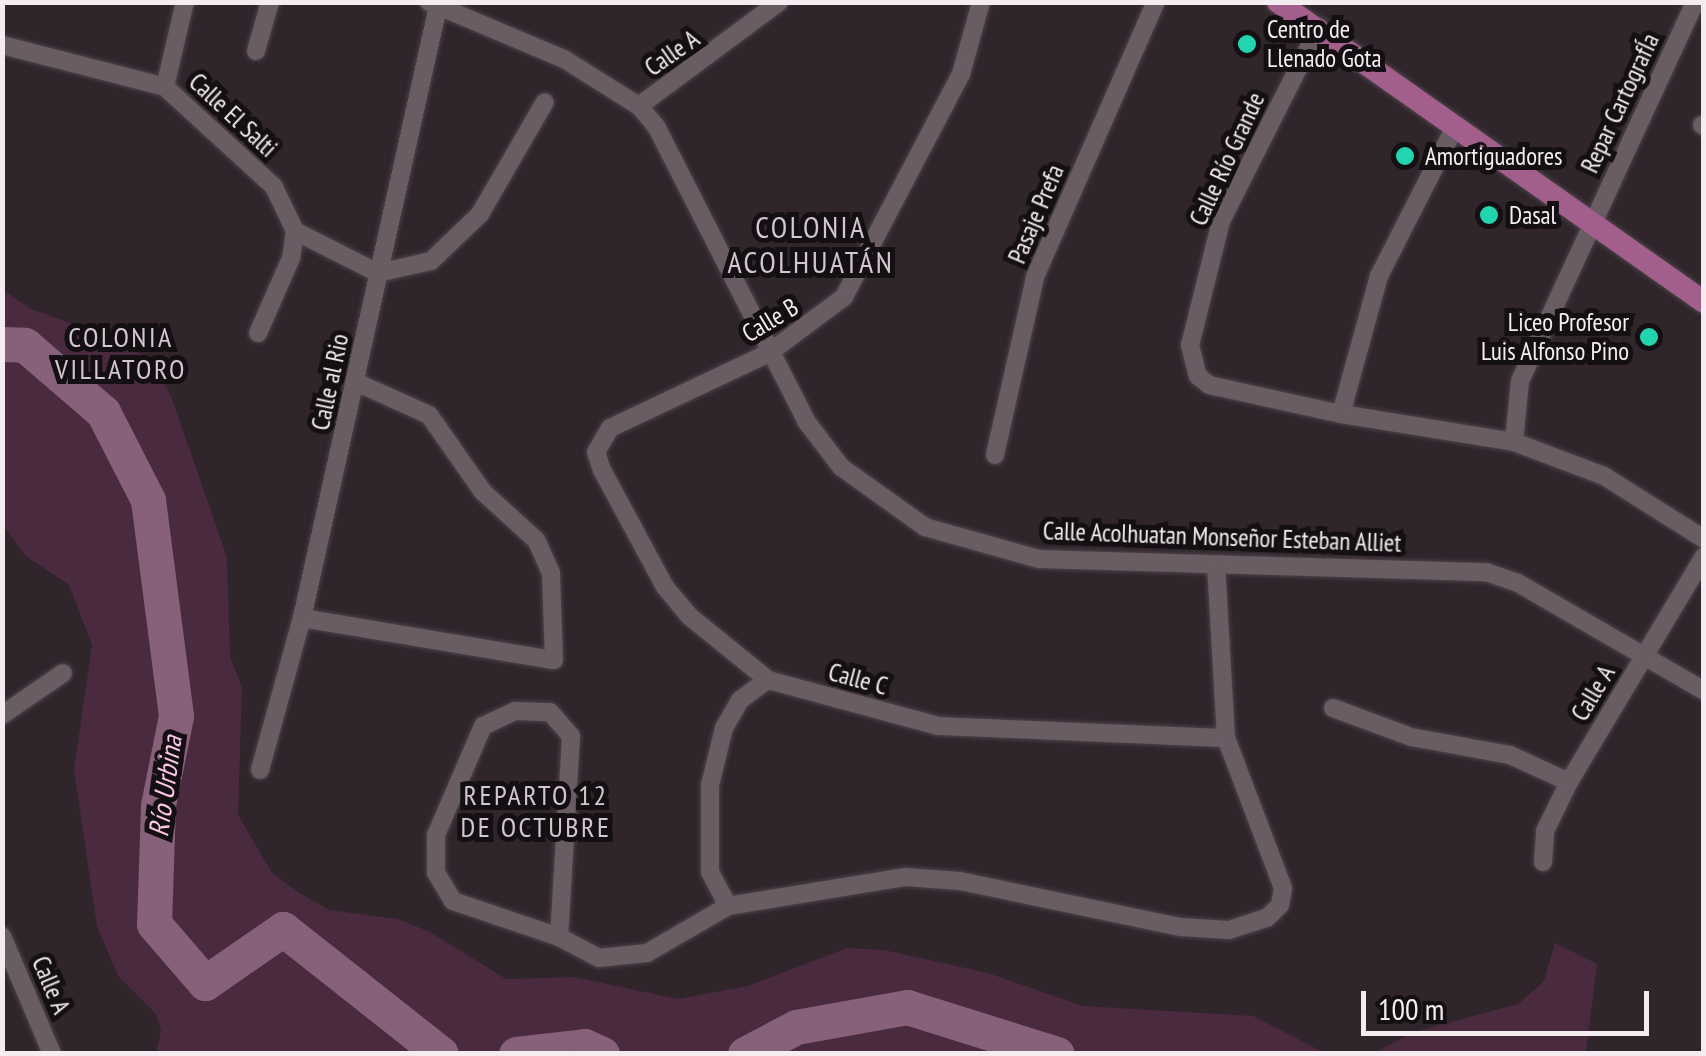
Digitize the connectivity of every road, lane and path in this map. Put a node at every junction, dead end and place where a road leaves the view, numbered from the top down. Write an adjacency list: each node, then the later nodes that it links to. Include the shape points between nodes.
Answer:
1 (185, 2): 12 (street)
2 (270, 2): 11 (street)
3 (779, 2): 14 (street, Calle A)
4 (982, 2): 21 (street, Calle B, via 961,74 859,273 828,314)
5 (1156, 2): 26 (street, Pasaje Prefa, via 1035,278)
6 (1278, 2): 9 (main road)
7 (1695, 2): 16 (street, Repar CartografÍa)
8 (435, 3): 14 (street, Calle Acolhuatan Monseñor Esteban Alliet, via 564,59); 18 (street, Calle al Rio)
9 (1320, 28): 15 (main road); 23 (street, Calle Río Grande, via 1220,222 1190,345 1198,376 1210,385)
10 (2, 45): 12 (street, Calle El Salti)
11 (256, 51)
12 (165, 87): 17 (street, Calle El Salti, via 274,187)
13 (545, 102): 18 (street, via 480,214 454,245 409,270)
14 (639, 106): 21 (street, Calle Acolhuatan Monseñor Esteban Alliet, via 656,126)
15 (1456, 126): 16 (main road); 23 (street, via 1379,276)
16 (1591, 225): 19 (main road); 24 (street, Repar CartografÍa, via 1520,381)
17 (294, 231): 18 (street); 20 (street, via 291,258)
18 (378, 273): 22 (street, Calle al Rio)
19 (1704, 302)
20 (258, 332)
21 (768, 353): 25 (street, Calle B, via 610,428); 29 (street, Calle Acolhuatan Monseñor Esteban Alliet, via 841,467 926,528 1040,558)
22 (356, 382): 30 (street, Calle al Rio); 30 (street, via 429,415 483,492 536,540 551,573 554,660)
23 (1342, 414): 24 (street)
24 (1514, 442): 27 (street, via 1604,476)
25 (596, 452): 33 (street, Calle C, via 665,586 689,616)
26 (995, 455)
27 (1704, 539)
28 (1704, 556): 31 (street, Calle A)
29 (1216, 566): 31 (street, Calle Acolhuatan Monseñor Esteban Alliet, via 1486,572 1518,583); 37 (street)
30 (302, 618): 38 (street, Calle al Rio)
31 (1644, 656): 34 (street, Calle Acolhuatan Monseñor Esteban Alliet); 39 (street, Calle A)
32 (63, 673): 36 (street)
33 (768, 680): 37 (street, Calle C, via 939,726); 41 (street, via 740,700 724,728 710,785 710,872)
34 (1704, 691)
35 (1333, 708): 39 (street, via 1411,736 1510,755)
36 (2, 715)
37 (1226, 738): 41 (street, via 1283,888 1280,905 1249,925 1181,928 936,877 878,879)
38 (260, 770)
39 (1569, 782): 40 (street, Calle A, via 1545,831)
40 (1543, 862)
41 (728, 906): 43 (street, via 647,953 620,960 580,952)
42 (2, 936): 44 (street, Calle A)
43 (559, 937): 43 (street, via 453,902 436,873 436,835 483,726 515,711 550,712 571,736)
44 (52, 1054)

